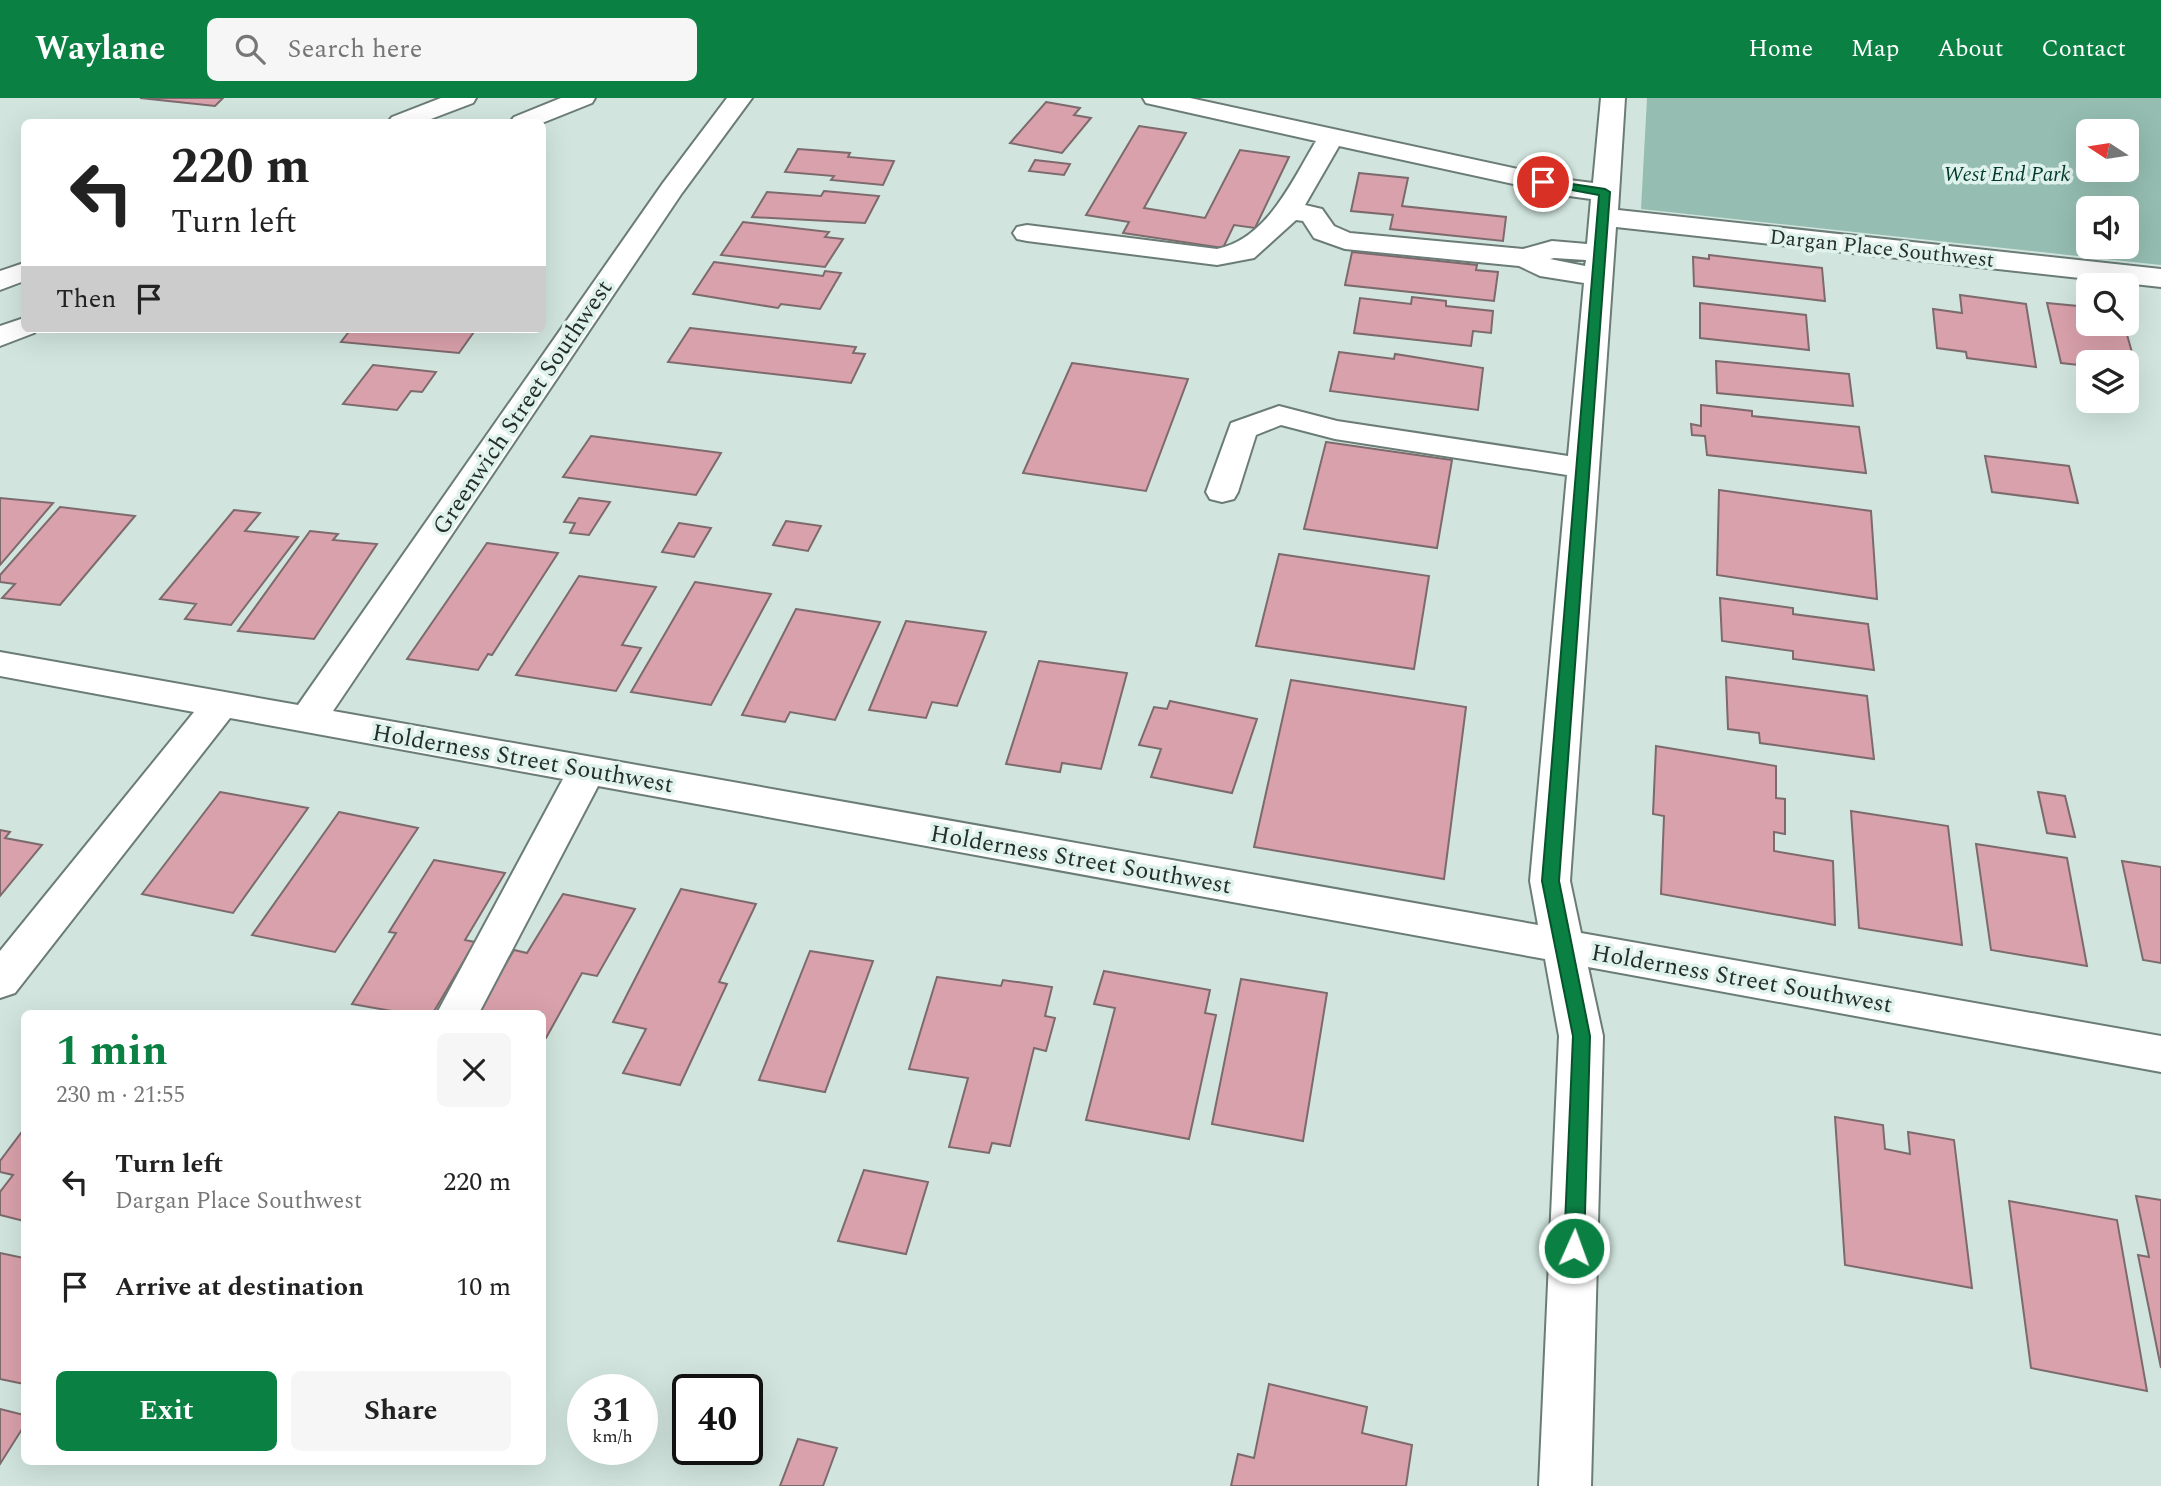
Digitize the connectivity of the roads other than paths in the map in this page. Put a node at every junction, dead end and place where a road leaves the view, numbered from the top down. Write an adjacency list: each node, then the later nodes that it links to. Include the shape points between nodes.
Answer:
1 (464, 98): 6 (main road)
2 (583, 98): 7 (main road)
3 (740, 98): 21 (main road, Greenwich Street Southwest, via 672,189)
4 (1155, 98): 8 (main road, Dargan Place Southwest)
5 (1613, 98): 11 (main road)
6 (409, 119)
7 (530, 119)
8 (1332, 136): 9 (main road); 11 (main road, Dargan Place Southwest, via 1569,188)
9 (1289, 210): 10 (main road, via 1244,252 1217,257); 11 (main road, via 1312,215 1324,232 1345,241 1525,258)
10 (1027, 233)
11 (1602, 235): 13 (main road, Dargan Place Southwest); 17 (main road)
12 (21, 272): 14 (main road)
13 (2161, 278)
14 (0, 281)
15 (21, 328): 16 (main road)
16 (0, 337)
17 (1583, 468): 18 (main road, via 1335,430 1279,415 1242,430); 23 (main road, via 1550,881)
18 (1222, 492)
19 (0, 664): 20 (main road, Holderness Street Southwest)
20 (221, 704): 21 (main road, Holderness Street Southwest); 24 (main road)
21 (308, 719): 22 (main road, Holderness Street Southwest)
22 (587, 770): 23 (main road, Holderness Street Southwest); 25 (main road)
23 (1562, 946): 26 (main road, Holderness Street Southwest); 27 (main road, via 1581,1036)
24 (0, 981)
25 (460, 1010)
26 (2161, 1054)
27 (1565, 1486)

